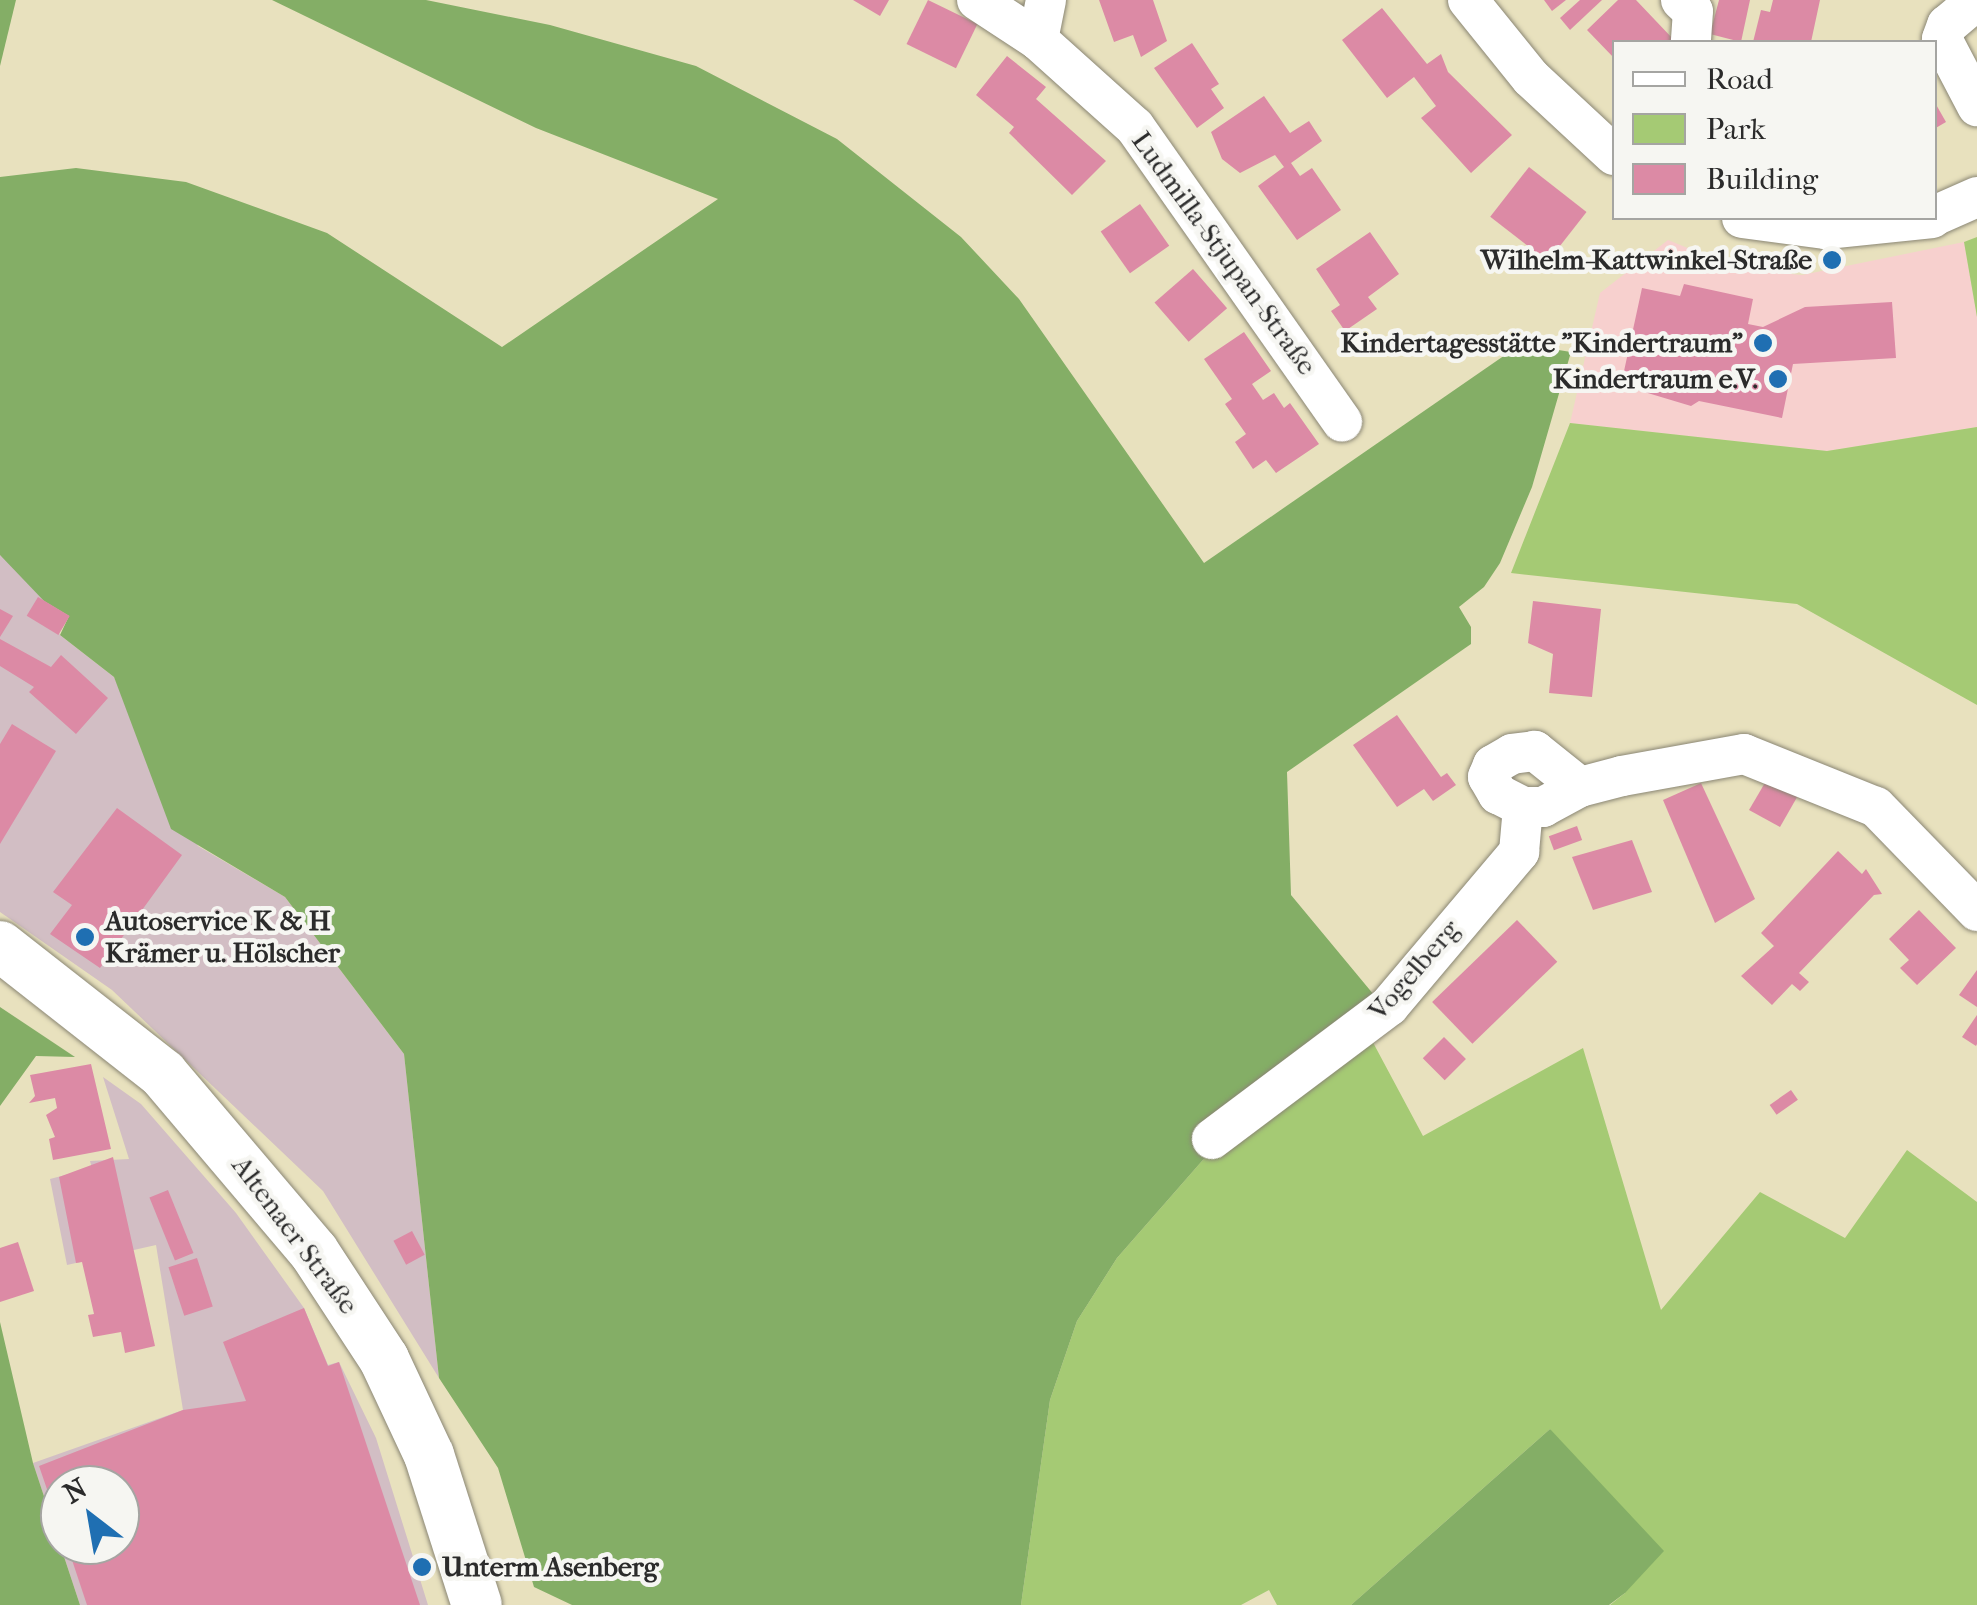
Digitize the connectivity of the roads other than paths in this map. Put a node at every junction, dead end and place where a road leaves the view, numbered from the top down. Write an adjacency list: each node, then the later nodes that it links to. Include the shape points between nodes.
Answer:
1 (978, 0): 6 (street, Ludmilla-Stjupan-Straße)
2 (1046, 0): 6 (street)
3 (1468, 0): 9 (street, via 1531,78)
4 (1681, 0): 7 (street, via 1693,11)
5 (1977, 0): 8 (street, via 1947,25 1942,39)
6 (1038, 40): 14 (street, Ludmilla-Stjupan-Straße, via 1135,127)
7 (1691, 40)
8 (1977, 106)
9 (1612, 153)
10 (1977, 197): 11 (street)
11 (1937, 215)
12 (1756, 220): 13 (street, via 1826,230)
13 (1908, 220)
14 (1342, 421)
15 (1580, 787): 16 (street, via 1544,806); 16 (street, via 1535,750 1512,754 1493,765 1488,777 1498,794); 17 (street, via 1744,754 1876,807)
16 (1522, 807): 19 (street, Vogelberg, via 1519,852 1389,1006)
17 (1977, 911)
18 (0, 946): 20 (main road, Altenaer Straße, via 163,1074 314,1252 384,1359 429,1455)
19 (1212, 1139)
20 (477, 1605)

